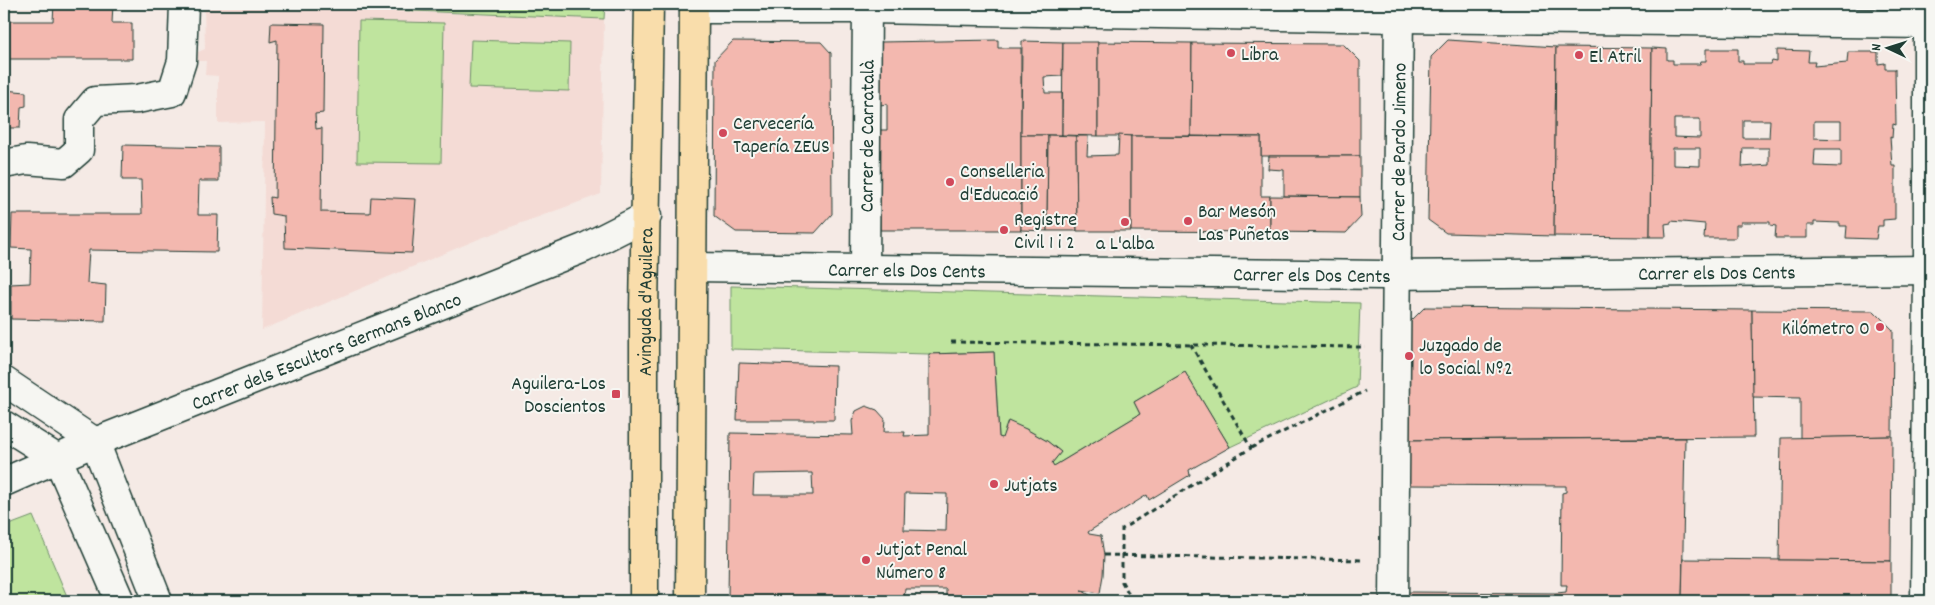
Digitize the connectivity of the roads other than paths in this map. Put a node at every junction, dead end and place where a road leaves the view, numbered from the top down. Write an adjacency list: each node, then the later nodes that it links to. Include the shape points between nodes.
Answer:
1 (184, 4): 7 (street, via 182,61 172,92 137,99 95,101 80,120 79,150 64,163 26,160)
2 (649, 4): 8 (main road, Avinguda d'Aguilera)
3 (694, 6): 4 (street); 9 (main road)
4 (867, 6): 5 (street); 10 (street, Carrer de Carratalà)
5 (1399, 11): 6 (street); 12 (street, Carrer de Pardo Jimeno)
6 (1929, 17): 11 (street)
7 (4, 164)
8 (647, 216): 15 (street, Carrer dels Escultors Germans Blanco, via 584,248); 20 (main road, Avinguda d'Aguilera)
9 (693, 267): 10 (street, Carrer els Dos Cents); 21 (main road)
10 (865, 268): 12 (street, Carrer els Dos Cents)
11 (1930, 270): 12 (street, Carrer els Dos Cents); 23 (street)
12 (1395, 275): 22 (street, Carrer de Pardo Jimeno)
13 (4, 381): 15 (street)
14 (4, 425): 16 (street)
15 (95, 442): 16 (street, Carrer dels Escultors Germans Blanco); 19 (street)
16 (58, 459): 17 (street, Carrer dels Escultors Germans Blanco); 18 (street)
17 (4, 482)
18 (120, 601)
19 (158, 601)
20 (644, 601)
21 (690, 601)
22 (1394, 601)
23 (1925, 601)

